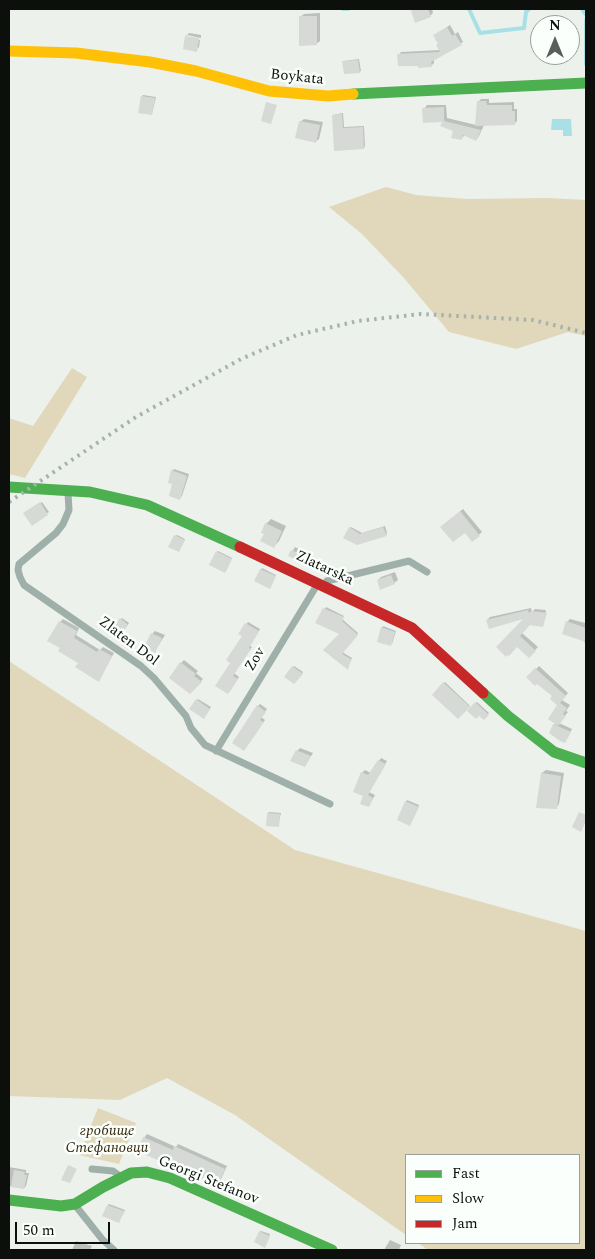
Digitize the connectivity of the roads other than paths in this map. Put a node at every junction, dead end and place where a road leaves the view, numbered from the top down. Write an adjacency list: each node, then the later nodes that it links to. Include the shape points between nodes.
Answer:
1 (9, 51): 2 (street, Boykata, via 76,53 150,62 269,91 328,96)
2 (582, 83)
3 (9, 487): 4 (street, Zlatarska)
4 (68, 490): 6 (street, Zlatarska, via 112,496 162,511); 7 (lane, Zlaten Dol, via 69,510 63,524 19,564 24,585 141,666 186,716 205,745)
5 (427, 572): 6 (lane, via 409,561)
6 (318, 583): 7 (lane, Zov); 8 (street, Zlatarska, via 412,628 542,743 554,752)
7 (216, 751): 9 (lane, Zlaten Dol)
8 (586, 763)
9 (330, 804)
10 (92, 1169): 11 (lane, via 113,1171)
11 (122, 1178): 13 (street, Georgi Stefanov); 15 (street, Georgi Stefanov, via 131,1173 147,1172 170,1178)
12 (9, 1200): 13 (street, via 61,1206)
13 (75, 1204): 14 (lane)
14 (114, 1250)
15 (332, 1250)

